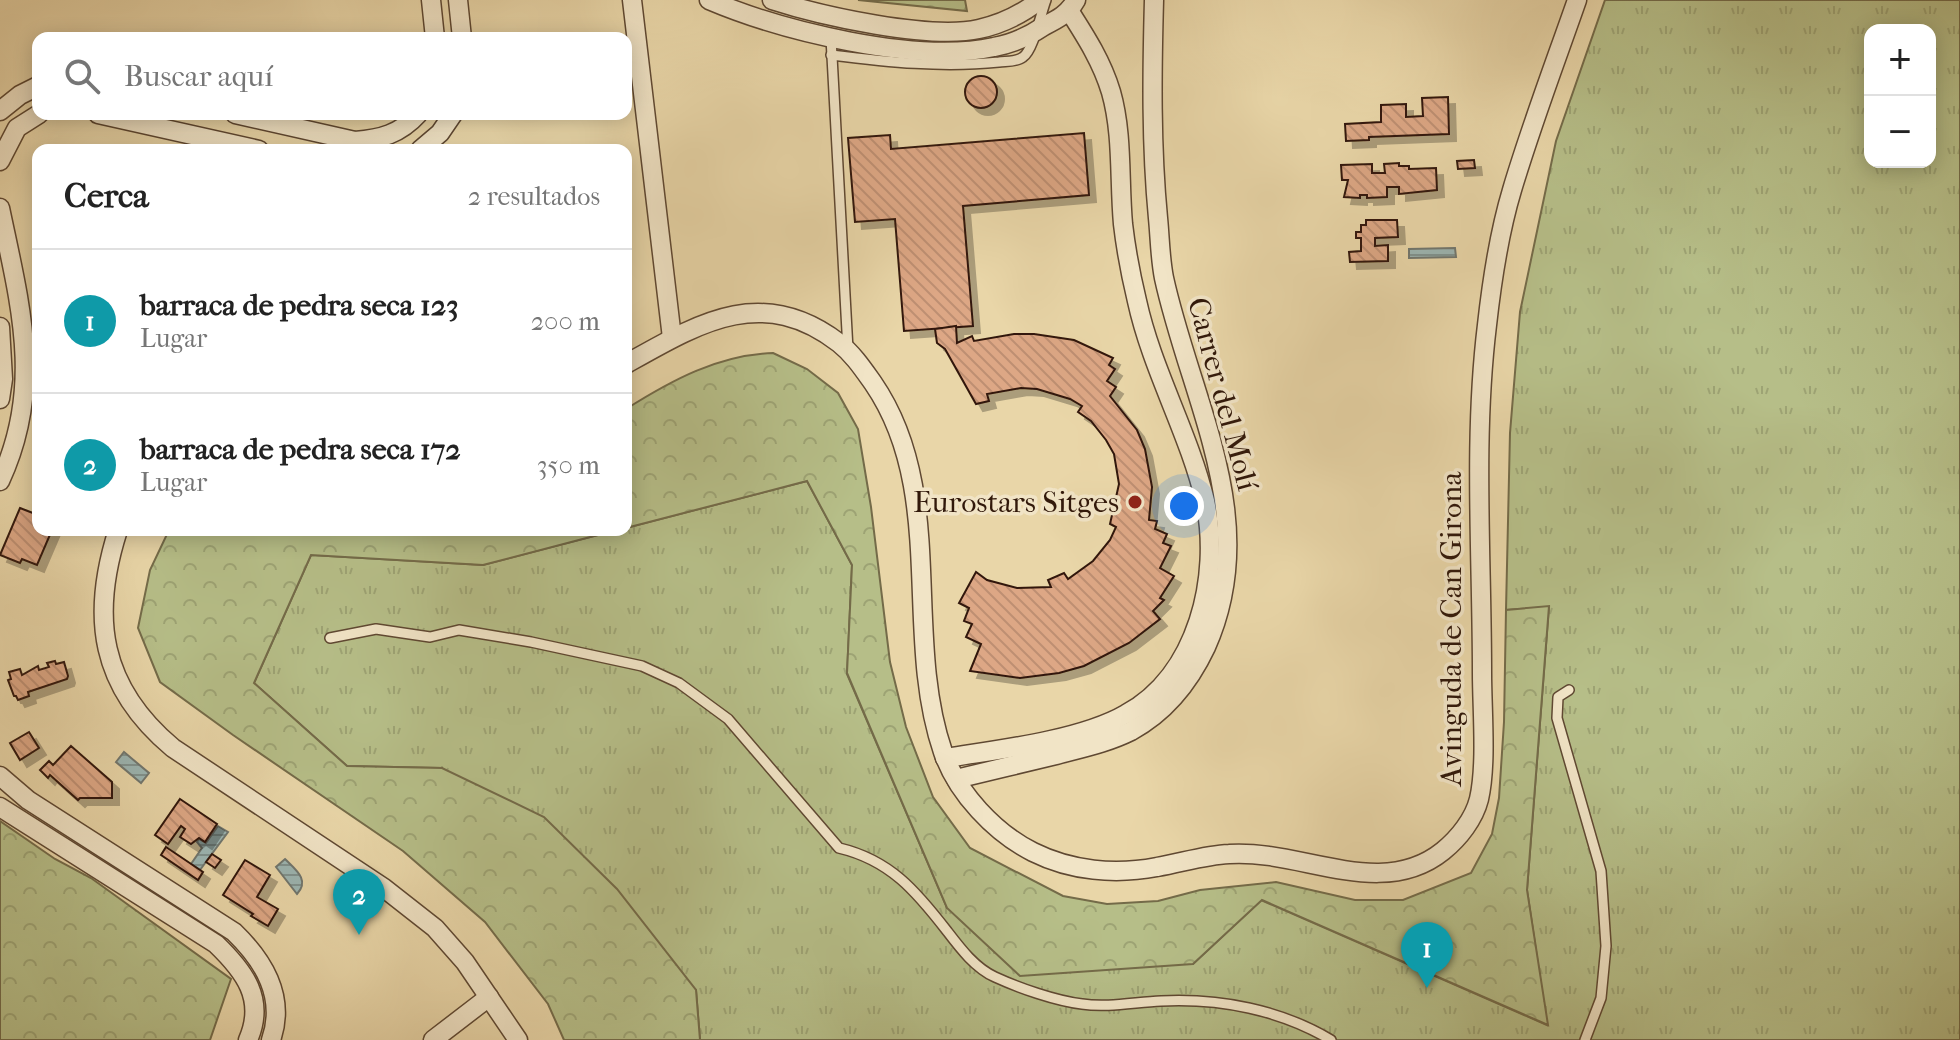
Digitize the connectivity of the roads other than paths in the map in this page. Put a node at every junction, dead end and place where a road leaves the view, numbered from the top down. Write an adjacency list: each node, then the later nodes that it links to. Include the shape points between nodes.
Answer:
1 (431, 0): 10 (street)
2 (458, 0): 11 (street)
3 (632, 0): 26 (street)
4 (709, 0): 13 (street)
5 (772, 0): 6 (street, via 863,22 949,31 978,30)
6 (1043, 0): 12 (lane)
7 (1154, 0): 36 (street, Carrer del Molí, via 1154,161 1163,274 1221,477 1229,538 1227,580 1214,629 1193,675 1164,710 1108,742)
8 (1577, 0): 36 (street, Avinguda de Can Girona, via 1511,192 1488,315 1481,394 1481,783 1474,812 1460,835 1424,864 1382,874 1255,853 1099,871 1061,863 1018,844 987,818)
9 (1073, 6): 12 (street); 34 (street, Carrer del Molí, via 1100,63 1117,119 1123,226 1141,318 1204,500 1210,559 1206,593 1194,633 1174,670 1127,714 1093,729)
10 (434, 32)
11 (461, 32)
12 (1034, 33): 13 (street, via 992,48 950,52); 13 (lane, via 1031,47 1019,60 919,65)
13 (831, 46): 27 (lane)
14 (32, 89): 15 (street)
15 (0, 111)
16 (32, 118): 23 (street, via 17,128)
17 (125, 120): 21 (street)
18 (262, 120): 19 (street, via 355,141 396,133)
19 (411, 120)
20 (449, 120): 22 (street)
21 (232, 144)
22 (427, 144)
23 (0, 161)
24 (0, 208): 30 (street, via 26,349 21,418)
25 (0, 327): 29 (street)
26 (672, 338): 27 (street, Avinguda de Can Girona, via 720,318 766,313 809,323); 28 (street, Avinguda de Can Girona)
27 (848, 351): 34 (street, Avinguda de Can Girona, via 888,409 911,472 929,698)
28 (632, 361)
29 (0, 399)
30 (0, 481)
31 (116, 536): 38 (street, via 105,581 105,647 119,681 151,730 435,928)
32 (330, 638): 43 (lane, via 376,629 430,637 459,630 642,666 679,683 728,719 839,848 866,854 891,871 922,898 966,955 992,976 1083,1005 1232,1003 1307,1026)
33 (1569, 690): 44 (lane, via 1558,697 1557,718 1601,871 1606,946 1601,998)
34 (945, 758): 36 (street, Avinguda de Can Girona)
35 (0, 776): 40 (street, via 28,800 234,932 256,953 272,985)
36 (956, 779)
37 (0, 807): 39 (street, via 216,944 239,967 251,989)
38 (489, 997): 41 (street); 42 (street)
39 (248, 1040)
40 (271, 1040)
41 (433, 1040)
42 (518, 1040)
43 (1331, 1040)
44 (1585, 1040)

